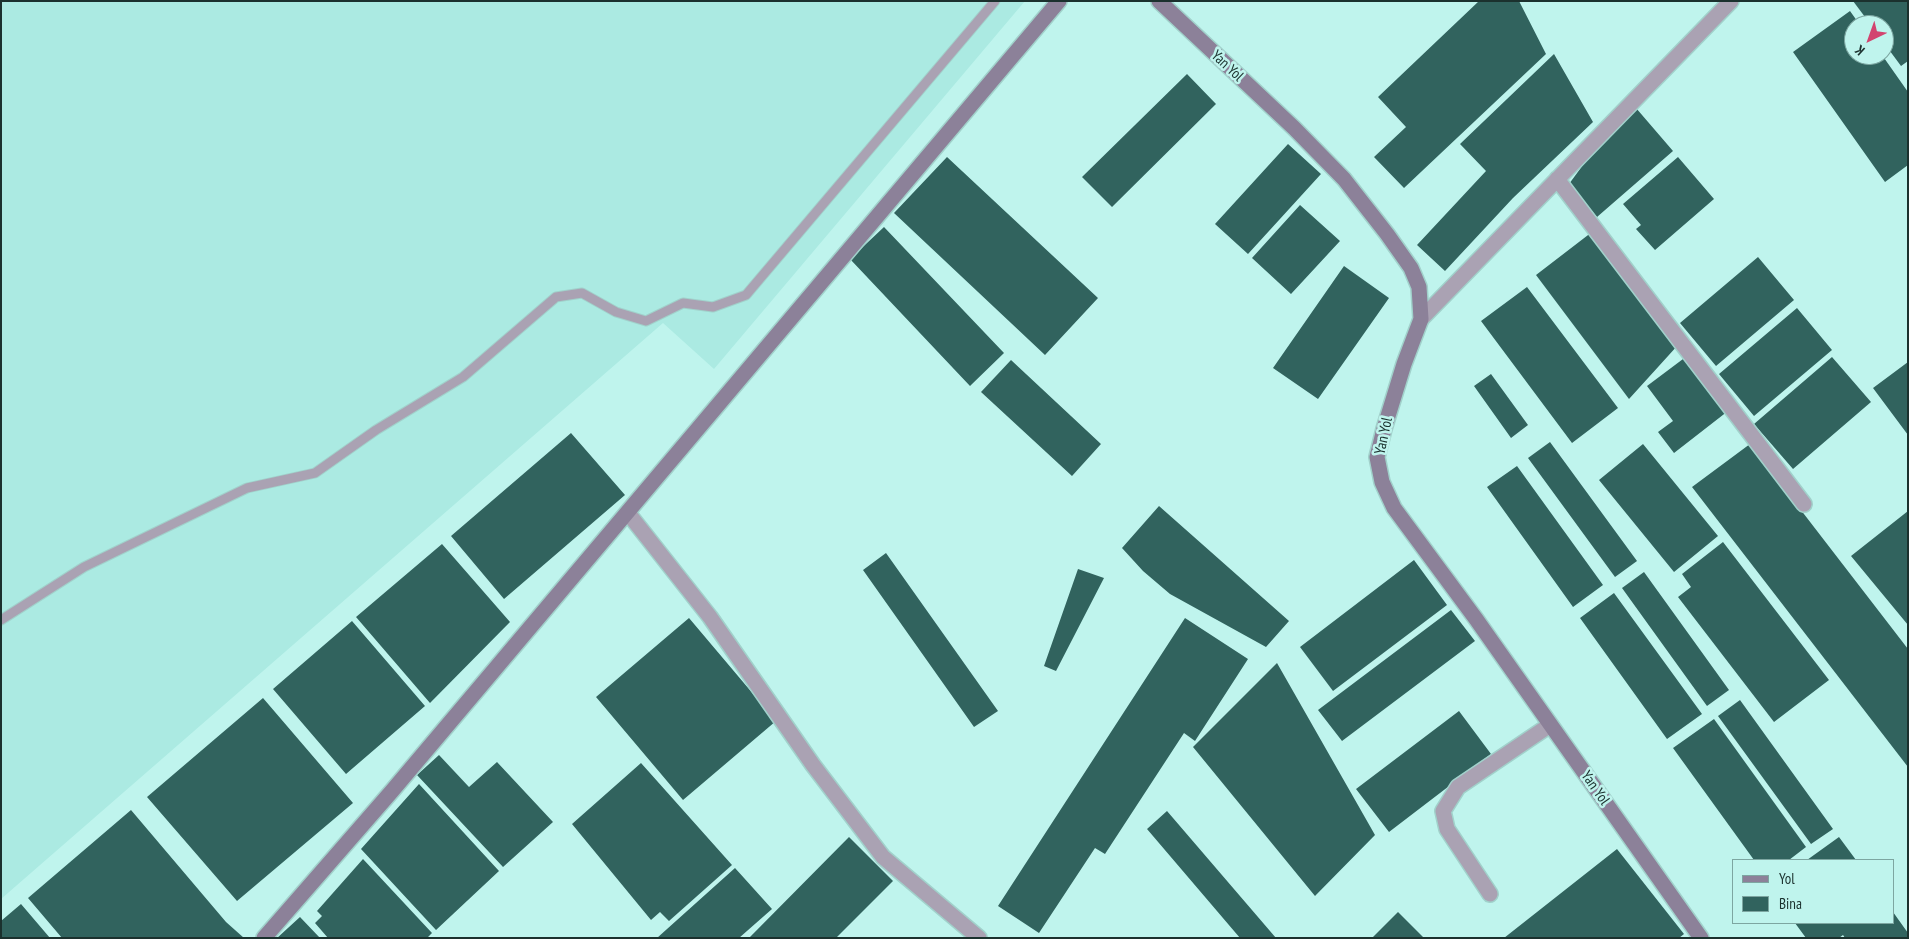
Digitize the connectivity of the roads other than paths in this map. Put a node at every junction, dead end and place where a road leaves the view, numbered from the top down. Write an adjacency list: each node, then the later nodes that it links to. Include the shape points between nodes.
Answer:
1 (995, 1): 9 (lane, via 746,295 713,307 683,303 646,320 616,312 582,293 556,297 463,377 315,472 247,488 84,567)
2 (1060, 1): 8 (street)
3 (1159, 1): 6 (street, Yan Yol, via 1344,179 1411,268 1418,287)
4 (1731, 1): 5 (street)
5 (1558, 179): 6 (street); 7 (street)
6 (1422, 319): 10 (street, Yan Yol, via 1404,364 1377,457 1382,482 1394,508)
7 (1804, 504)
8 (628, 513): 12 (street); 13 (street, via 710,617 813,765 883,857)
9 (1, 620)
10 (1550, 725): 11 (street, via 1458,787 1443,811 1448,829); 14 (street, Yan Yol)
11 (1490, 894)
12 (264, 938)
13 (979, 938)
14 (1701, 938)

